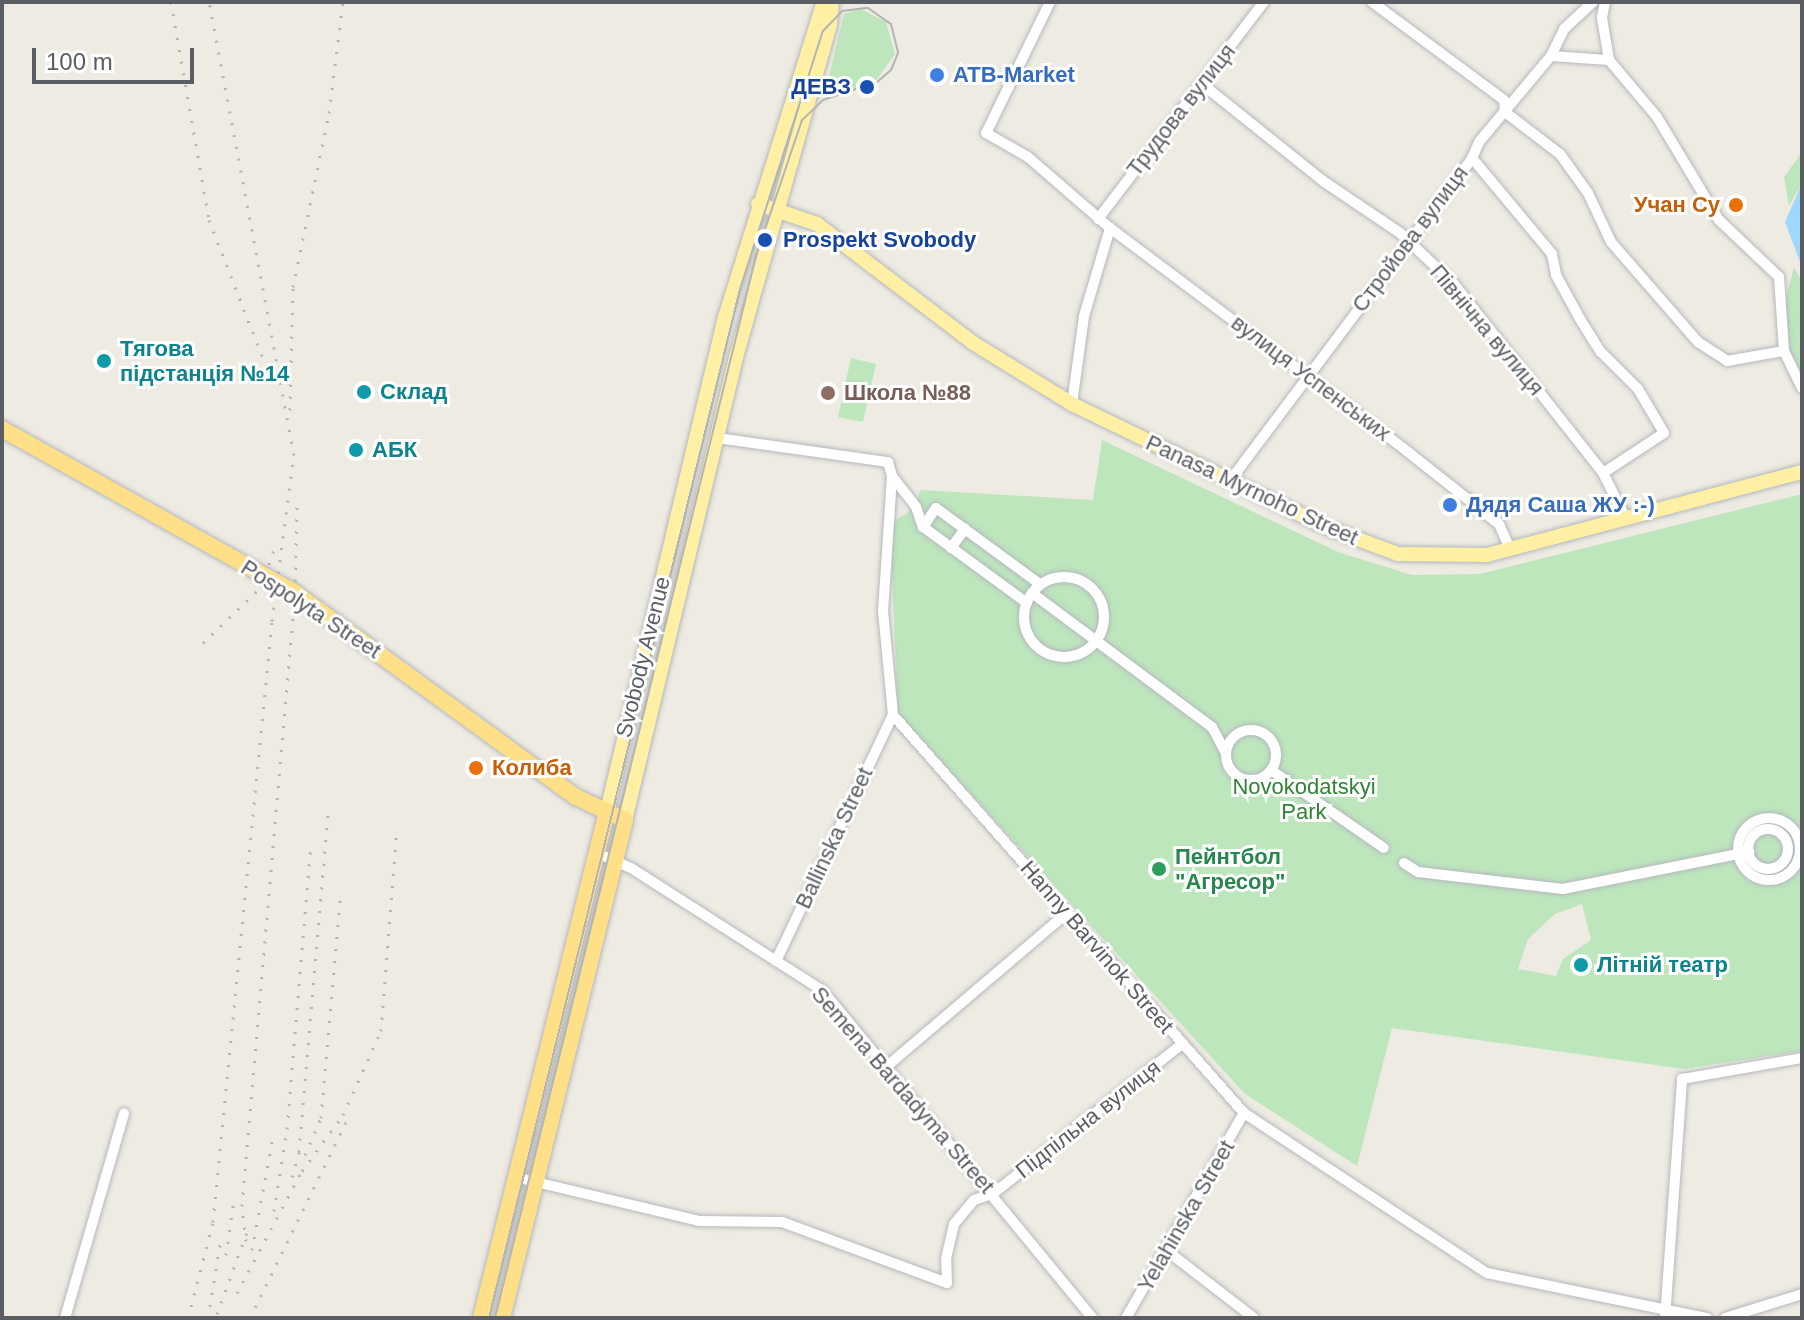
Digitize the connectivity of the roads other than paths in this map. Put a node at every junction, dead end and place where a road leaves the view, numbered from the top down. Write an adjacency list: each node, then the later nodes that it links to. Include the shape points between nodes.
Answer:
1 (824, 2): 13 (main road, Svobody Avenue)
2 (832, 2): 14 (main road, Svobody Avenue)
3 (1050, 2): 15 (street, вулиця Успенських, via 986,133 1028,157)
4 (1264, 2): 10 (street, Трудова вулиця)
5 (1372, 2): 11 (street, via 1504,100)
6 (1593, 2): 8 (street, Стройова вулиця, via 1578,12)
7 (1605, 2): 9 (street, via 1602,18)
8 (1551, 56): 9 (street); 11 (street, Стройова вулиця)
9 (1609, 60): 18 (street, via 1657,117 1719,220 1779,277)
10 (1202, 84): 15 (street, Трудова вулиця); 17 (street, Північна вулиця)
11 (1505, 112): 12 (street, Стройова вулиця); 18 (street, via 1573,169 1611,242 1698,342 1727,361)
12 (1472, 158): 17 (street, Стройова вулиця); 25 (street, via 1552,254 1556,275 1580,319 1601,352 1638,389 1664,433)
13 (758, 204): 14 (main road, Panasa Myrnoho Street); 46 (main road, Svobody Avenue, via 721,335)
14 (778, 209): 21 (main road, Panasa Myrnoho Street, via 817,224 973,343); 23 (main road, Svobody Avenue)
15 (1098, 219): 16 (street, вулиця Успенських)
16 (1110, 228): 19 (street, вулиця Успенських); 21 (street, via 1084,316)
17 (1408, 242): 19 (street, Стройова вулиця); 25 (street, Північна вулиця, via 1454,284)
18 (1784, 351): 20 (street)
19 (1307, 375): 27 (street, Стройова вулиця); 34 (street, вулиця Успенських, via 1499,524)
20 (1802, 388)
21 (1072, 404): 27 (main road, Panasa Myrnoho Street)
22 (2, 429): 46 (highway, Pospolyta Street, via 287,588 576,797)
23 (717, 438): 26 (street, via 873,456 888,462); 47 (main road, Svobody Avenue)
24 (1802, 472): 30 (main road, Panasa Myrnoho Street)
25 (1603, 473): 30 (street, Північна вулиця)
26 (892, 476): 28 (street); 41 (street, via 883,611)
27 (1229, 482): 34 (main road, Panasa Myrnoho Street, via 1398,554 1457,558)
28 (916, 507): 29 (street); 31 (street)
29 (936, 508): 31 (street); 32 (street)
30 (1626, 519): 34 (main road, Panasa Myrnoho Street)
31 (923, 527): 33 (street)
32 (965, 529): 33 (street); 35 (street)
33 (951, 548): 36 (street)
34 (1510, 549)
35 (1040, 584): 36 (street); 37 (street, via 1059,577 1089,585 1102,601)
36 (1029, 598): 38 (street); 40 (street, via 1024,623 1040,650 1060,658)
37 (1105, 622): 38 (street); 39 (street)
38 (1097, 641): 39 (street); 40 (street)
39 (1113, 652): 40 (street); 42 (street)
40 (1080, 655)
41 (893, 715): 57 (street, Hanny Barvinok Street); 58 (street, Ballinska Street)
42 (1212, 727): 43 (street); 44 (street)
43 (1240, 732): 44 (street); 45 (street, via 1260,731 1270,739 1276,751)
44 (1226, 753): 45 (street, via 1231,771 1242,779 1255,780)
45 (1271, 770): 51 (street)
46 (607, 811): 47 (highway, Pospolyta Street); 52 (highway, Svobody Avenue)
47 (625, 820): 54 (highway, Svobody Avenue)
48 (1764, 824): 49 (street, via 1789,825); 50 (street, via 1780,833); 53 (street)
49 (1801, 843): 50 (street); 56 (street, via 1792,870)
50 (1787, 846): 56 (street, via 1786,858)
51 (1384, 848)
52 (597, 853): 54 (street, Semena Bardadyma Street); 64 (highway, Svobody Avenue)
53 (1743, 854): 55 (street, via 1563,889 1418,872); 56 (street)
54 (616, 860): 58 (street, Semena Bardadyma Street); 65 (highway, Svobody Avenue)
55 (1404, 863)
56 (1774, 874)
57 (1068, 912): 59 (street, Hanny Barvinok Street); 61 (street)
58 (776, 961): 61 (street, Semena Bardadyma Street, via 823,991)
59 (1182, 1044): 63 (street, Hanny Barvinok Street); 66 (street, Підпільна вулиця)
60 (1802, 1058): 69 (street, via 1682,1079)
61 (886, 1067): 66 (street, Semena Bardadyma Street)
62 (124, 1113): 70 (street)
63 (1244, 1113): 67 (street, Yelahinska Street); 69 (street, Hanny Barvinok Street, via 1487,1273)
64 (519, 1178): 65 (street); 71 (highway, Svobody Avenue)
65 (539, 1183): 66 (street, Підпільна вулиця, via 700,1221 782,1222 947,1283 954,1224 974,1200); 72 (highway, Svobody Avenue)
66 (994, 1193): 73 (street, Semena Bardadyma Street)
67 (1166, 1250): 74 (street, Yelahinska Street); 75 (street)
68 (1802, 1294): 77 (street)
69 (1665, 1314): 76 (street, Hanny Barvinok Street)
70 (65, 1318)
71 (481, 1318)
72 (502, 1318)
73 (1093, 1318)
74 (1126, 1318)
75 (1254, 1318)
76 (1707, 1318)
77 (1725, 1318)

